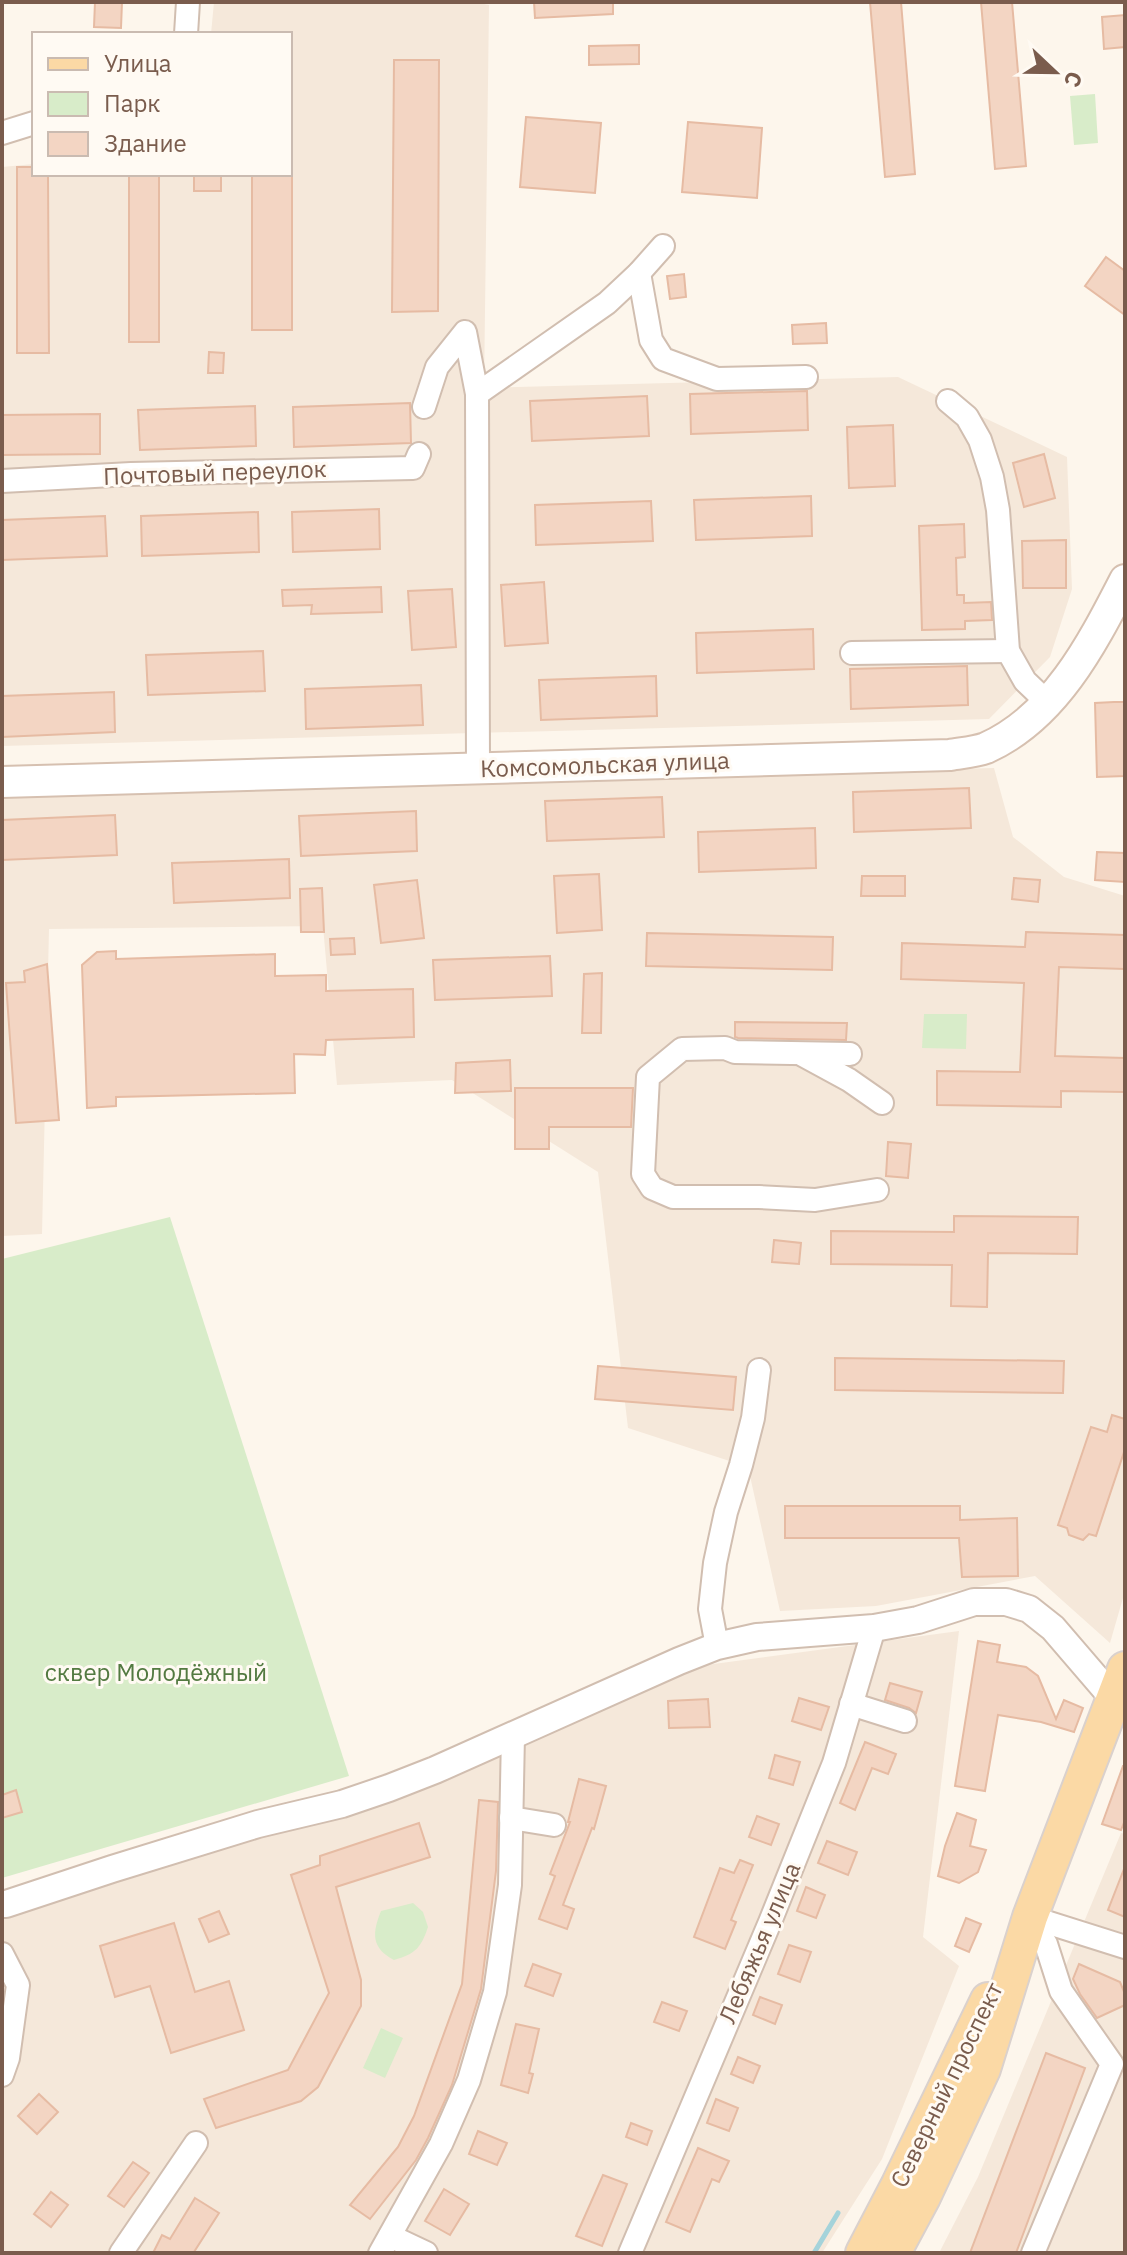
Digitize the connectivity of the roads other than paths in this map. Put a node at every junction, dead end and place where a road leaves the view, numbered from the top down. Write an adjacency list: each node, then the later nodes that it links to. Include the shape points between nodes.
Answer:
1 (188, 2): 2 (street)
2 (186, 32)
3 (32, 124): 4 (street)
4 (2, 133)
5 (663, 246): 6 (street)
6 (639, 273): 7 (street, via 651,340 663,359 717,379); 8 (street, via 607,303)
7 (806, 377)
8 (477, 394): 10 (street, via 465,332 437,367); 17 (street)
9 (948, 401): 14 (street, via 967,417 992,477)
10 (424, 407)
11 (419, 454): 12 (street, Почтовый переулок, via 413,468)
12 (2, 481)
13 (1125, 580): 16 (main road, Комсомольская улица, via 1079,665)
14 (1008, 651): 15 (street); 16 (street, via 1025,681)
15 (852, 653)
16 (1047, 702): 17 (main road, Комсомольская улица, via 1013,732 983,749 950,755)
17 (478, 768): 18 (main road, Комсомольская улица)
18 (2, 782)
19 (798, 1053): 20 (street); 21 (street); 22 (street, via 682,1049 648,1077 643,1174 652,1188 673,1197 815,1200)
20 (850, 1054)
21 (882, 1103)
22 (877, 1190)
23 (759, 1370): 25 (street, via 753,1418 715,1563 710,1609)
24 (874, 1628): 25 (street, via 757,1637); 26 (street, via 974,1602 1006,1602 1029,1609); 27 (street, Лебяжья улица)
25 (717, 1646): 29 (street)
26 (1119, 1684): 33 (main road, Северный проспект)
27 (851, 1704): 28 (street); 41 (street, Лебяжья улица, via 834,1763)
28 (905, 1721)
29 (513, 1735): 30 (street); 32 (street, via 342,1804 258,1824)
30 (511, 1818): 31 (street); 38 (street, via 510,1885 495,1992 441,2144)
31 (554, 1825)
32 (2, 1904)
33 (1030, 1917): 34 (street); 42 (main road, Северный проспект); 43 (main road, Северный проспект, via 983,2069); 44 (street, via 1046,1944 1061,1991 1112,2064)
34 (1125, 1947)
35 (2, 1954): 36 (street, via 18,1985)
36 (2, 2075)
37 (196, 2143): 39 (street)
38 (385, 2245): 40 (street)
39 (121, 2253)
40 (426, 2253)
41 (630, 2253)
42 (863, 2253)
43 (893, 2253)
44 (1033, 2253)

